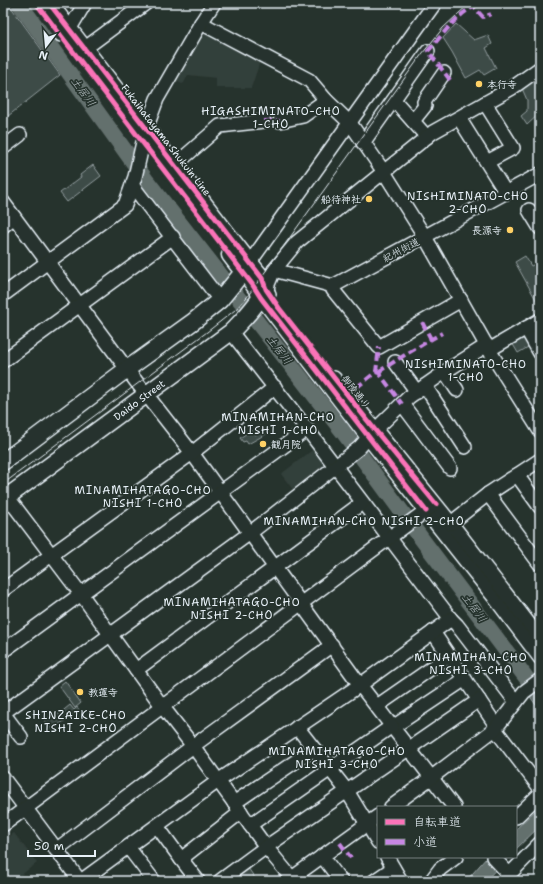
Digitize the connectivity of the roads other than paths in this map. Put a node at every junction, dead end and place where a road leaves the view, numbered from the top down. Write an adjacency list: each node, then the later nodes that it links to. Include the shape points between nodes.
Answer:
1 (36, 3): 8 (main road, Fukaihatayama Shukuin Line)
2 (49, 3): 8 (main road, Fukaihatayama Shukuin Line)
3 (85, 3): 8 (street)
4 (146, 3): 9 (street)
5 (214, 3): 7 (street)
6 (435, 3): 20 (street)
7 (201, 23): 13 (street, via 310,80); 23 (street, via 157,99)
8 (65, 33): 9 (main road, Fukaihatayama Shukuin Line); 23 (main road, Fukaihatayama Shukuin Line)
9 (84, 49): 23 (main road, Fukaihatayama Shukuin Line)
10 (428, 51): 14 (street)
11 (540, 68): 15 (street)
12 (444, 73): 19 (street)
13 (326, 100): 18 (street, via 303,116); 20 (street)
14 (394, 100): 19 (street); 24 (street)
15 (485, 103): 16 (street); 26 (street, via 513,148)
16 (459, 118): 22 (street); 26 (street)
17 (264, 121): 27 (street, via 220,126)
18 (280, 121)
19 (413, 121): 22 (street)
20 (350, 122): 24 (street); 41 (street)
21 (20, 135): 25 (street)
22 (427, 136): 28 (street)
23 (143, 143): 27 (main road, Fukaihatayama Shukuin Line); 30 (street); 41 (main road, Fukaihatayama Shukuin Line)
24 (363, 143): 28 (street)
25 (3, 148)
26 (487, 162): 31 (street)
27 (174, 166): 41 (main road, Fukaihatayama Shukuin Line)
28 (384, 172): 38 (street); 40 (street, via 297,242)
29 (540, 174): 31 (street, 紀州街道)
30 (133, 181): 37 (street); 39 (street, via 125,205)
31 (506, 193): 38 (street, 紀州街道)
32 (3, 202): 34 (street)
33 (529, 210): 36 (street)
34 (14, 217): 35 (street); 39 (street)
35 (3, 226)
36 (540, 228)
37 (173, 237): 44 (street); 47 (street)
38 (425, 237): 42 (street, 紀州街道); 46 (street)
39 (47, 262): 43 (street); 47 (street)
40 (274, 270): 42 (street); 45 (street)
41 (243, 272): 44 (main road); 45 (main road, Fukaihatayama Shukuin Line, via 262,278)
42 (333, 286): 46 (street, via 333,290 379,347)
43 (3, 295)
44 (222, 297): 55 (main road, via 194,321)
45 (260, 298): 50 (main road, Daido Street); 64 (street, 御陵通り, via 279,308)
46 (461, 300): 51 (street)
47 (80, 306): 53 (street); 55 (street)
48 (540, 320): 49 (street)
49 (526, 328): 51 (street); 52 (street)
50 (231, 332): 57 (street); 60 (main road, Daido Street)
51 (488, 347): 56 (street); 63 (street)
52 (540, 353)
53 (3, 361)
54 (394, 362): 58 (street)
55 (127, 369): 60 (street); 68 (main road)
56 (445, 372): 58 (street); 59 (street)
57 (274, 388): 62 (street); 66 (street)
58 (421, 389): 61 (street); 65 (street)
59 (457, 390)
60 (146, 394): 66 (street); 74 (main road, Daido Street)
61 (402, 404): 64 (street); 70 (street)
62 (307, 429): 69 (street); 72 (street)
63 (540, 430)
64 (372, 434): 69 (street, via 360,448); 76 (street, 御陵通り)
65 (465, 447)
66 (192, 453): 72 (street); 81 (street)
67 (540, 460): 71 (street)
68 (3, 462)
69 (335, 467): 75 (street); 79 (street)
70 (450, 468)
71 (517, 475): 73 (street); 77 (street)
72 (220, 492): 79 (street); 85 (street)
73 (488, 494): 78 (street); 82 (street)
74 (4, 496): 81 (street)
75 (362, 502): 80 (street); 83 (street)
76 (431, 507): 78 (street, 御陵通り); 80 (street); 94 (street, 御陵通り)
77 (540, 507)
78 (451, 523): 90 (street, 御陵通り)
79 (250, 533): 83 (street); 89 (street)
80 (389, 538): 86 (street); 87 (street)
81 (51, 555): 84 (street); 85 (street)
82 (540, 564)
83 (276, 568): 86 (street); 95 (street)
84 (3, 590)
85 (81, 594): 89 (street); 92 (street)
86 (301, 603): 91 (street); 101 (street)
87 (451, 619): 88 (street); 99 (street)
88 (433, 632): 93 (street); 98 (street)
89 (109, 635): 95 (street); 103 (street)
90 (540, 638)
91 (332, 645): 98 (street); 108 (street)
92 (3, 651)
93 (449, 656): 96 (street); 102 (street)
94 (540, 658)
95 (136, 670): 101 (street)
96 (464, 679): 100 (street); 104 (street)
97 (540, 680): 99 (street)
98 (360, 684): 102 (street); 105 (street)
99 (520, 697): 106 (street)
100 (479, 700): 106 (street); 109 (street)
101 (162, 706): 108 (street); 121 (street)
102 (377, 706): 104 (street)
103 (3, 713): 107 (street)
104 (392, 726): 109 (street); 111 (street)
105 (297, 727): 110 (street); 114 (street)
106 (496, 728): 113 (street); 115 (street)
107 (21, 737)
108 (193, 746): 114 (street); 132 (street)
109 (409, 748): 113 (street); 116 (street)
110 (314, 749): 111 (street); 120 (street)
111 (329, 769): 116 (street); 126 (street)
112 (3, 778): 121 (street)
113 (432, 778): 118 (street); 119 (street)
114 (218, 781): 120 (street); 127 (street)
115 (540, 788)
116 (346, 791): 124 (street); 131 (street)
117 (540, 794): 122 (street)
118 (391, 806)
119 (453, 806)
120 (237, 808): 126 (street); 136 (street)
121 (25, 809): 125 (street); 132 (street)
122 (517, 816)
123 (377, 817): 124 (street)
124 (367, 824): 128 (street); 133 (street)
125 (3, 825)
126 (250, 825): 131 (street)
127 (157, 826): 130 (street); 136 (street)
128 (377, 840)
129 (540, 843): 138 (street)
130 (128, 847): 141 (street); 142 (street)
131 (266, 847): 139 (street); 144 (street)
132 (56, 850): 141 (street)
133 (322, 856): 139 (street); 145 (street)
134 (453, 858): 147 (street, via 440,868)
135 (494, 858): 138 (street)
136 (181, 859): 143 (street)
137 (390, 862): 140 (street); 146 (street)
138 (505, 874)
139 (293, 879)
140 (399, 880)
141 (81, 881)
142 (154, 881)
143 (198, 881)
144 (220, 881)
145 (341, 881)
146 (374, 881)
147 (431, 881)

